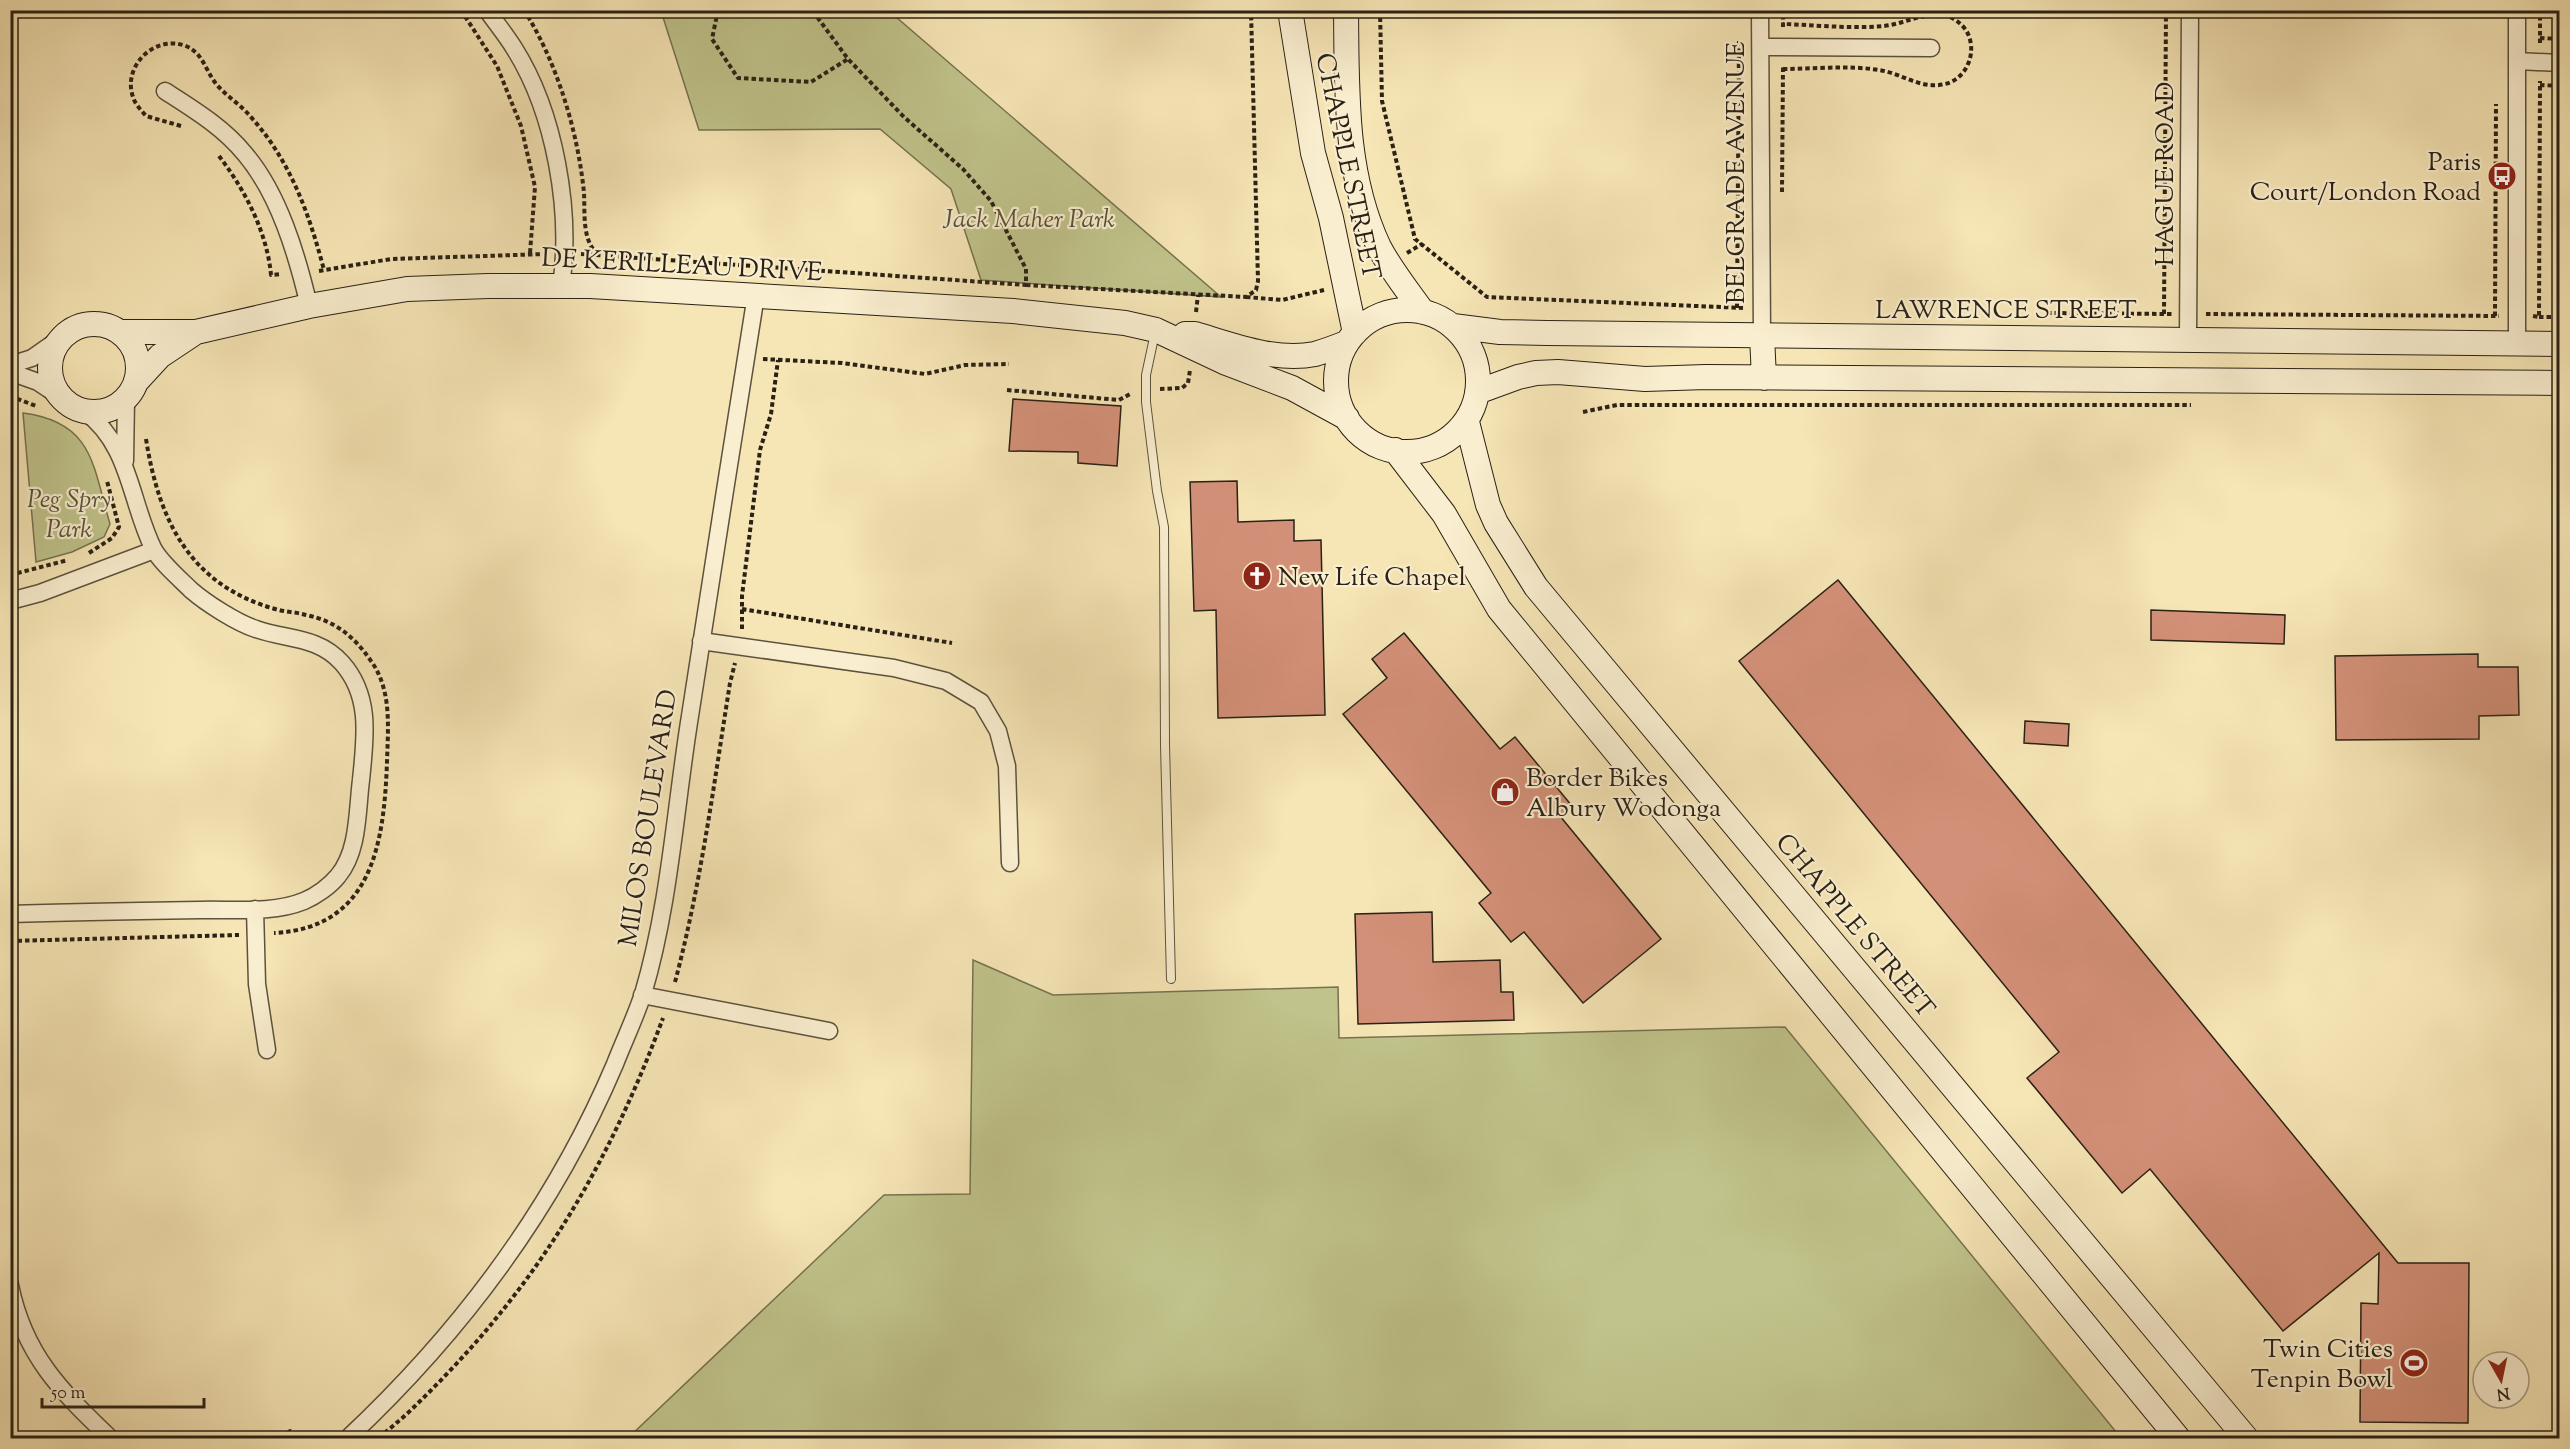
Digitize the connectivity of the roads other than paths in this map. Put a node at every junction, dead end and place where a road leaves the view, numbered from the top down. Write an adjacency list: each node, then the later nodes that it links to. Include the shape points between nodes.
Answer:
1 (487, 10): 12 (street, via 515,48 546,116 562,190)
2 (1290, 10): 22 (street, CHAPPLE STREET, via 1313,153 1330,219)
3 (1346, 10): 15 (street, CHAPPLE STREET, via 1347,123 1357,177 1379,246)
4 (1760, 10): 7 (street, BELGRADE AVENUE)
5 (2190, 10): 23 (street, HAGUE ROAD)
6 (2517, 10): 9 (street)
7 (1761, 47): 8 (street); 20 (street, BELGRADE AVENUE)
8 (1931, 48)
9 (2517, 61): 10 (street); 24 (street)
10 (2559, 63)
11 (165, 91): 14 (street, via 205,116 245,154 280,210)
12 (561, 286): 13 (street, DE KERILLEAU DRIVE); 14 (street, DE KERILLEAU DRIVE, via 407,289)
13 (756, 295): 19 (street, DE KERILLEAU DRIVE, via 1013,311 1125,323); 41 (street, MILOS BOULEVARD)
14 (309, 306): 18 (street, DE KERILLEAU DRIVE)
15 (1423, 312): 16 (street); 22 (street, via 1386,313 1369,321)
16 (1453, 326): 20 (street, LAWRENCE STREET, via 1500,332); 32 (street, via 1474,356)
17 (121, 332): 18 (street, DE KERILLEAU DRIVE); 21 (street, via 110,326 84,325); 31 (street, via 137,354 139,368)
18 (196, 332): 31 (street, DE KERILLEAU DRIVE, via 160,356)
19 (1161, 332): 22 (street, DE KERILLEAU DRIVE, via 1195,334 1275,355 1294,356 1315,354); 35 (street, DE KERILLEAU DRIVE, via 1292,388); 45 (lane, via 1146,375 1146,389 1164,527)
20 (1762, 336): 23 (street, LAWRENCE STREET); 28 (street)
21 (62, 337): 26 (street, via 32,358); 33 (street, via 50,361 54,387)
22 (1350, 338): 35 (street, via 1336,375 1338,397)
23 (2188, 339): 24 (street, LAWRENCE STREET)
24 (2517, 343): 25 (street, LAWRENCE STREET); 29 (street)
25 (2559, 344)
26 (10, 365)
27 (10, 372): 33 (street, via 39,382)
28 (1764, 378): 29 (street); 32 (street, via 1645,379 1558,372 1518,376)
29 (2517, 382): 30 (street)
30 (2559, 383)
31 (131, 390): 34 (street, via 114,408); 38 (street)
32 (1477, 392): 36 (street)
33 (62, 398): 34 (street)
34 (84, 411): 38 (street, via 108,433)
35 (1347, 418): 37 (street, via 1376,445)
36 (1467, 422): 37 (street, via 1439,444 1417,451); 53 (street, CHAPPLE STREET, via 1488,505 1536,587)
37 (1395, 450): 52 (street, via 1444,514 1499,609)
38 (125, 466): 39 (street)
39 (154, 550): 40 (street); 43 (street, via 193,591 239,621 322,646 341,662 360,692 366,742 356,826 344,868 331,884 303,901)
40 (10, 601)
41 (701, 641): 42 (street, via 894,669 946,681 981,702 998,731 1006,766); 46 (street, MILOS BOULEVARD, via 668,885)
42 (1010, 864)
43 (255, 909): 44 (street); 48 (street, via 257,984)
44 (10, 914)
45 (1171, 979)
46 (642, 994): 47 (street); 51 (street, MILOS BOULEVARD, via 587,1127 523,1233 438,1347)
47 (829, 1031)
48 (267, 1050)
49 (10, 1285): 50 (street, via 27,1341 51,1378)
50 (110, 1438)
51 (348, 1438)
52 (2178, 1438)
53 (2246, 1438)

